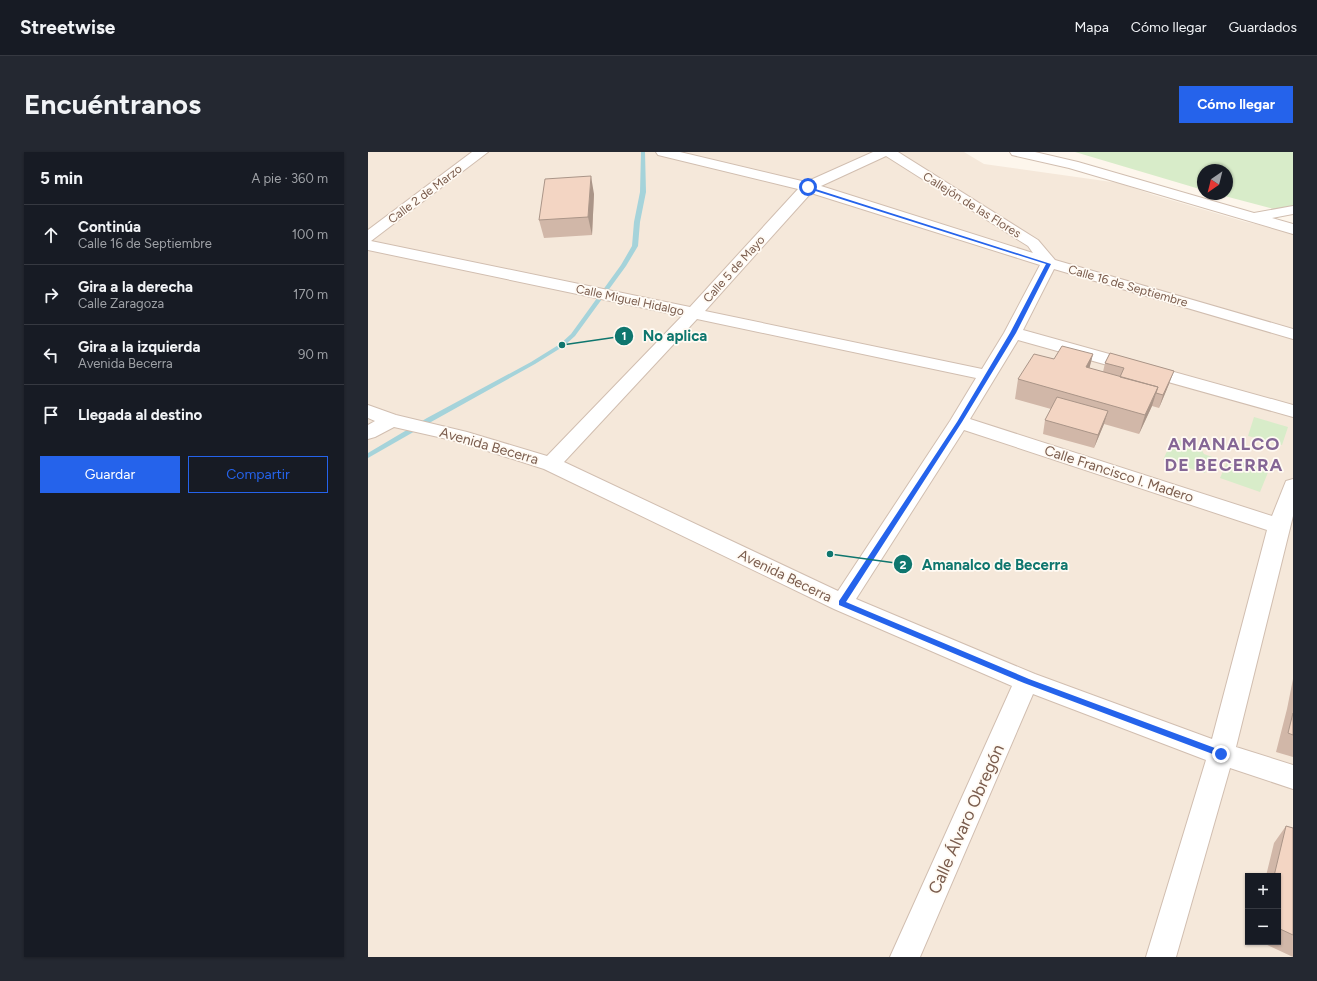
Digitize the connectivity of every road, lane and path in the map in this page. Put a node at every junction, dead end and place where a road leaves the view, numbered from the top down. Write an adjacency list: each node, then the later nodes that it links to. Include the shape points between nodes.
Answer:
1 (481, 152): 12 (street, Calle 2 de Marzo)
2 (663, 152): 8 (street, Calle 16 de Septiembre)
3 (884, 152): 8 (street, Calle 5 de Mayo)
4 (889, 152): 14 (street, Callejón de las Flores, via 1033,243)
5 (1017, 152): 7 (street)
6 (1060, 152): 7 (street)
7 (1073, 165): 10 (street)
8 (808, 187): 14 (street, Calle 16 de Septiembre); 15 (street, Calle 5 de Mayo)
9 (1293, 210): 10 (street)
10 (1255, 218): 11 (street)
11 (1293, 229)
12 (368, 236)
13 (368, 245): 15 (street, Calle Miguel Hidalgo)
14 (1049, 264): 16 (street); 17 (street, Calle 16 de Septiembre)
15 (694, 313): 18 (street, Calle Miguel Hidalgo); 24 (street, Calle 5 de Mayo)
16 (1013, 333): 18 (street); 19 (street)
17 (1293, 334)
18 (987, 375): 22 (street)
19 (1293, 410)
20 (368, 411): 21 (street, Avenida Becerra)
21 (391, 420): 23 (street); 24 (street, Avenida Becerra, via 460,436)
22 (959, 422): 26 (street, Calle Francisco I. Madero); 27 (street)
23 (368, 433)
24 (551, 464): 27 (street, Avenida Becerra)
25 (1293, 486): 26 (street)
26 (1282, 542): 29 (street)
27 (842, 603): 28 (street, Avenida Becerra)
28 (1026, 681): 29 (street, Avenida Becerra); 31 (street, Calle Álvaro Obregón)
29 (1221, 754): 30 (street, Avenida Becerra); 32 (street)
30 (1293, 777)
31 (905, 957)
32 (1161, 957)

